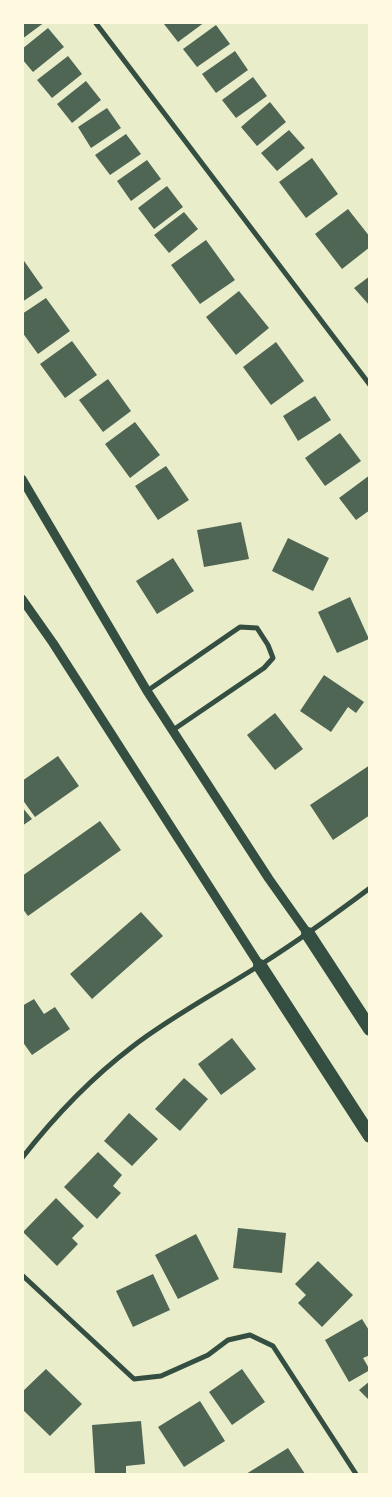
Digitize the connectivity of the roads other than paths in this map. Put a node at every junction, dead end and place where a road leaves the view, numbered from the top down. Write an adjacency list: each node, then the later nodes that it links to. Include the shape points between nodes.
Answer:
1 (95, 22): 2 (street)
2 (370, 385)
3 (22, 479): 5 (street)
4 (22, 600): 9 (street, via 53,643)
5 (147, 691): 6 (street); 6 (street, via 240,627 257,628 273,658 264,668)
6 (173, 730): 8 (street)
7 (370, 888): 8 (street)
8 (308, 934): 9 (street); 10 (highway)
9 (260, 966): 11 (highway); 12 (street, via 132,1048 57,1116)
10 (370, 1029)
11 (370, 1136)
12 (22, 1158)
13 (22, 1275): 14 (street, via 134,1379 162,1376 208,1355 228,1340 250,1335 273,1346)
14 (356, 1474)

